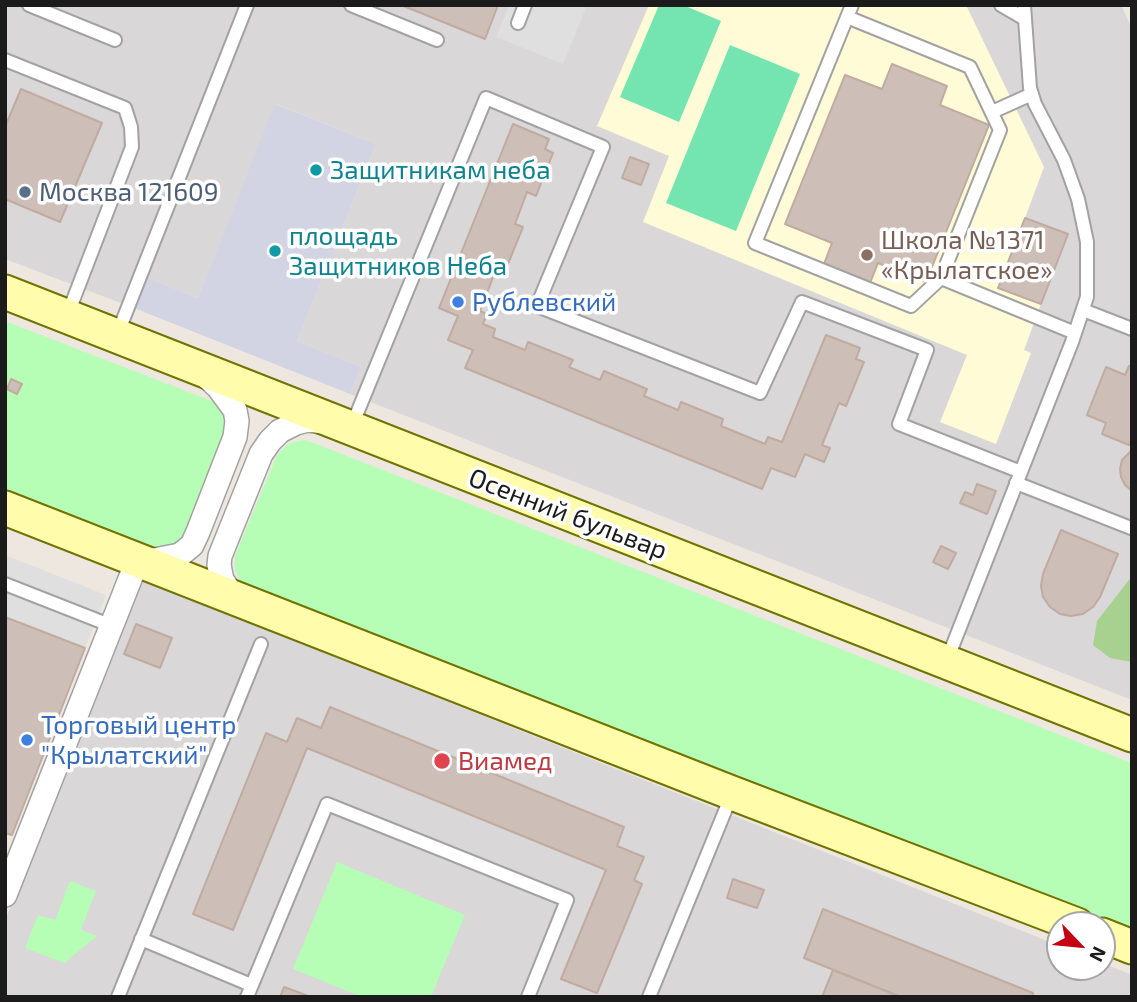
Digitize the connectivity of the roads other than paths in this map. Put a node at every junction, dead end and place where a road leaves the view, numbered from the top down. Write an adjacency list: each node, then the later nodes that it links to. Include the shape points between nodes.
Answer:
1 (29, 5): 9 (lane)
2 (247, 5): 20 (lane)
3 (351, 5): 10 (lane)
4 (526, 5): 8 (lane)
5 (1001, 5): 7 (lane)
6 (849, 11): 13 (lane, via 970,67); 14 (lane, via 755,243 911,306)
7 (1024, 12): 12 (lane)
8 (518, 23)
9 (115, 40)
10 (437, 40)
11 (5, 60): 17 (lane, via 125,108 131,127 132,147)
12 (1032, 94): 13 (lane); 16 (lane, via 1078,199 1087,242)
13 (992, 112): 14 (lane, via 1000,130)
14 (941, 278): 19 (lane)
15 (5, 292): 17 (street, Осенний бульвар)
16 (1083, 310): 18 (lane); 19 (lane)
17 (67, 317): 20 (street, Осенний бульвар)
18 (1132, 328)
19 (1075, 334): 23 (lane)
20 (117, 335): 21 (street, Осенний бульвар)
21 (195, 366): 22 (street, Осенний бульвар); 26 (street, via 235,410 235,438 192,545 180,555)
22 (348, 427): 23 (lane, via 486,98 603,147 537,306 760,393 802,302 928,350 899,424); 28 (street, via 308,420 296,423 281,431 261,454 219,565 226,587); 31 (street, Осенний бульвар)
23 (1018, 477): 25 (lane); 31 (lane)
24 (5, 508): 26 (street)
25 (1131, 528)
26 (141, 560): 28 (street); 29 (street)
27 (5, 584): 29 (lane)
28 (248, 602): 33 (street)
29 (112, 626): 34 (street)
30 (261, 644): 37 (lane)
31 (947, 662): 32 (street, Осенний бульвар)
32 (1132, 735)
33 (732, 793): 36 (street); 41 (lane)
34 (11, 861): 35 (street)
35 (5, 895)
36 (1046, 913)
37 (141, 939): 38 (lane); 39 (lane)
38 (249, 991): 40 (lane, via 327,804 567,900)
39 (118, 997)
40 (528, 997)
41 (649, 997)

